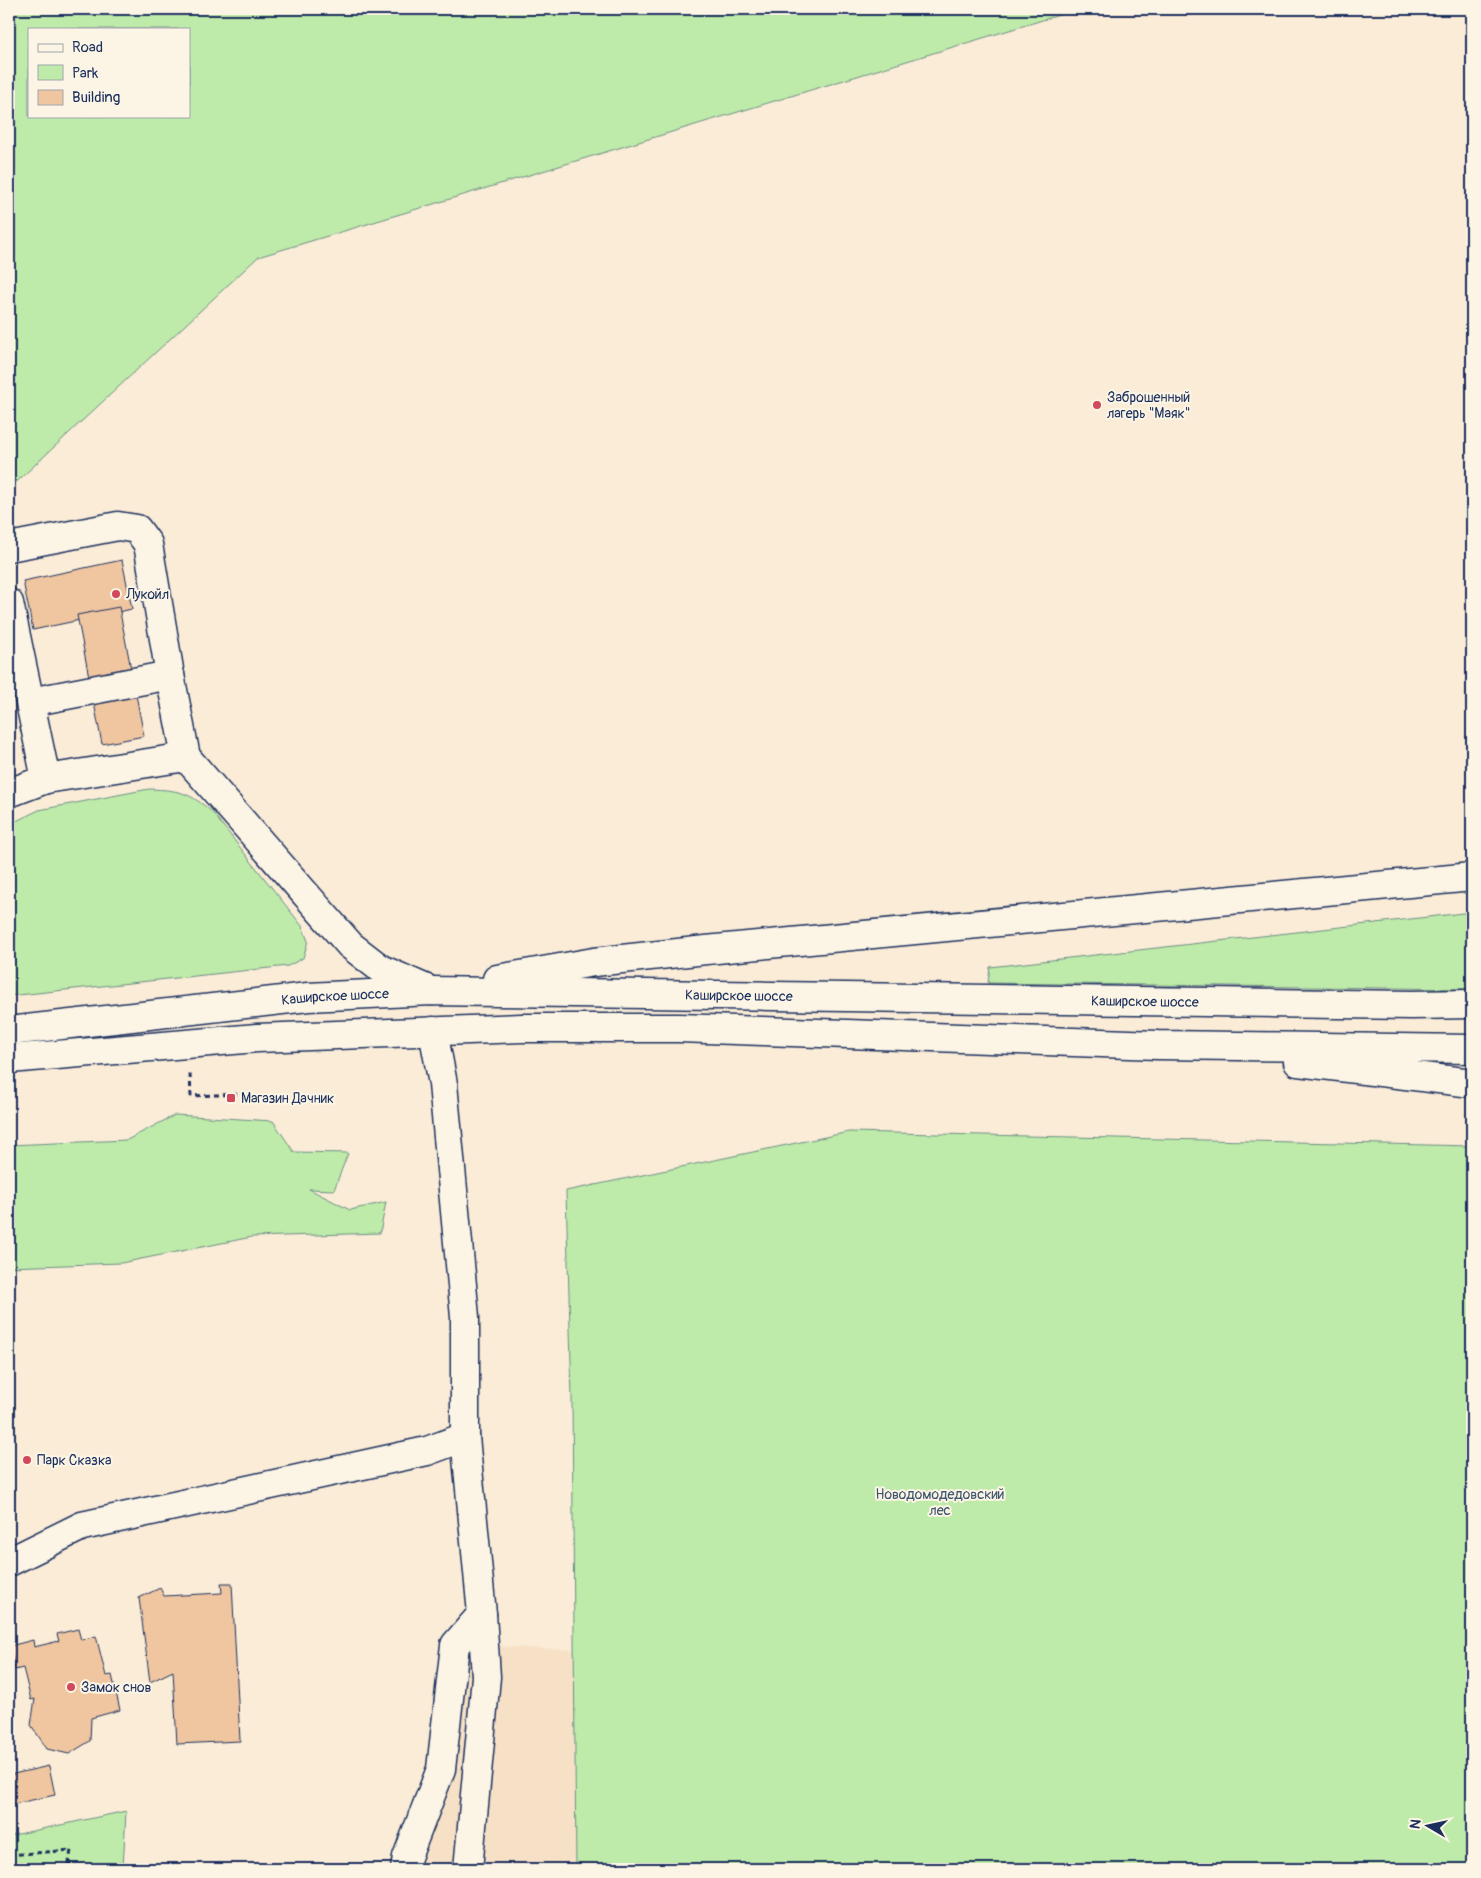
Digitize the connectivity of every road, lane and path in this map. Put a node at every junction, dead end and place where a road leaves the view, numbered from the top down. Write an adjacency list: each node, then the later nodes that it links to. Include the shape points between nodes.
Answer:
1 (9, 547): 3 (main road, via 118,526 137,529 148,544)
2 (9, 603): 4 (main road)
3 (170, 675): 4 (main road); 5 (main road)
4 (30, 702): 6 (main road)
5 (186, 757): 6 (main road); 9 (main road, via 350,944 381,969)
6 (46, 779): 7 (main road)
7 (9, 793)
8 (1472, 877): 9 (main road, via 594,962)
9 (431, 991): 10 (main road, Каширское шоссе); 11 (main road, Каширское шоссе, via 308,997)
10 (1472, 1004)
11 (9, 1031)
12 (433, 1031): 13 (main road, via 678,1028); 15 (main road, via 257,1038); 17 (main road, via 443,1084 465,1317)
13 (1158, 1045): 14 (main road); 16 (main road)
14 (1472, 1049)
15 (9, 1060)
16 (1472, 1083)
17 (465, 1437): 18 (main road, via 427,1451 82,1526); 19 (main road)
18 (9, 1562)
19 (482, 1614): 22 (main road, via 455,1645 441,1769); 23 (main road, via 486,1677)
20 (9, 1855): 21 (path, via 71,1850)
21 (68, 1869)
22 (405, 1869)
23 (468, 1869)

